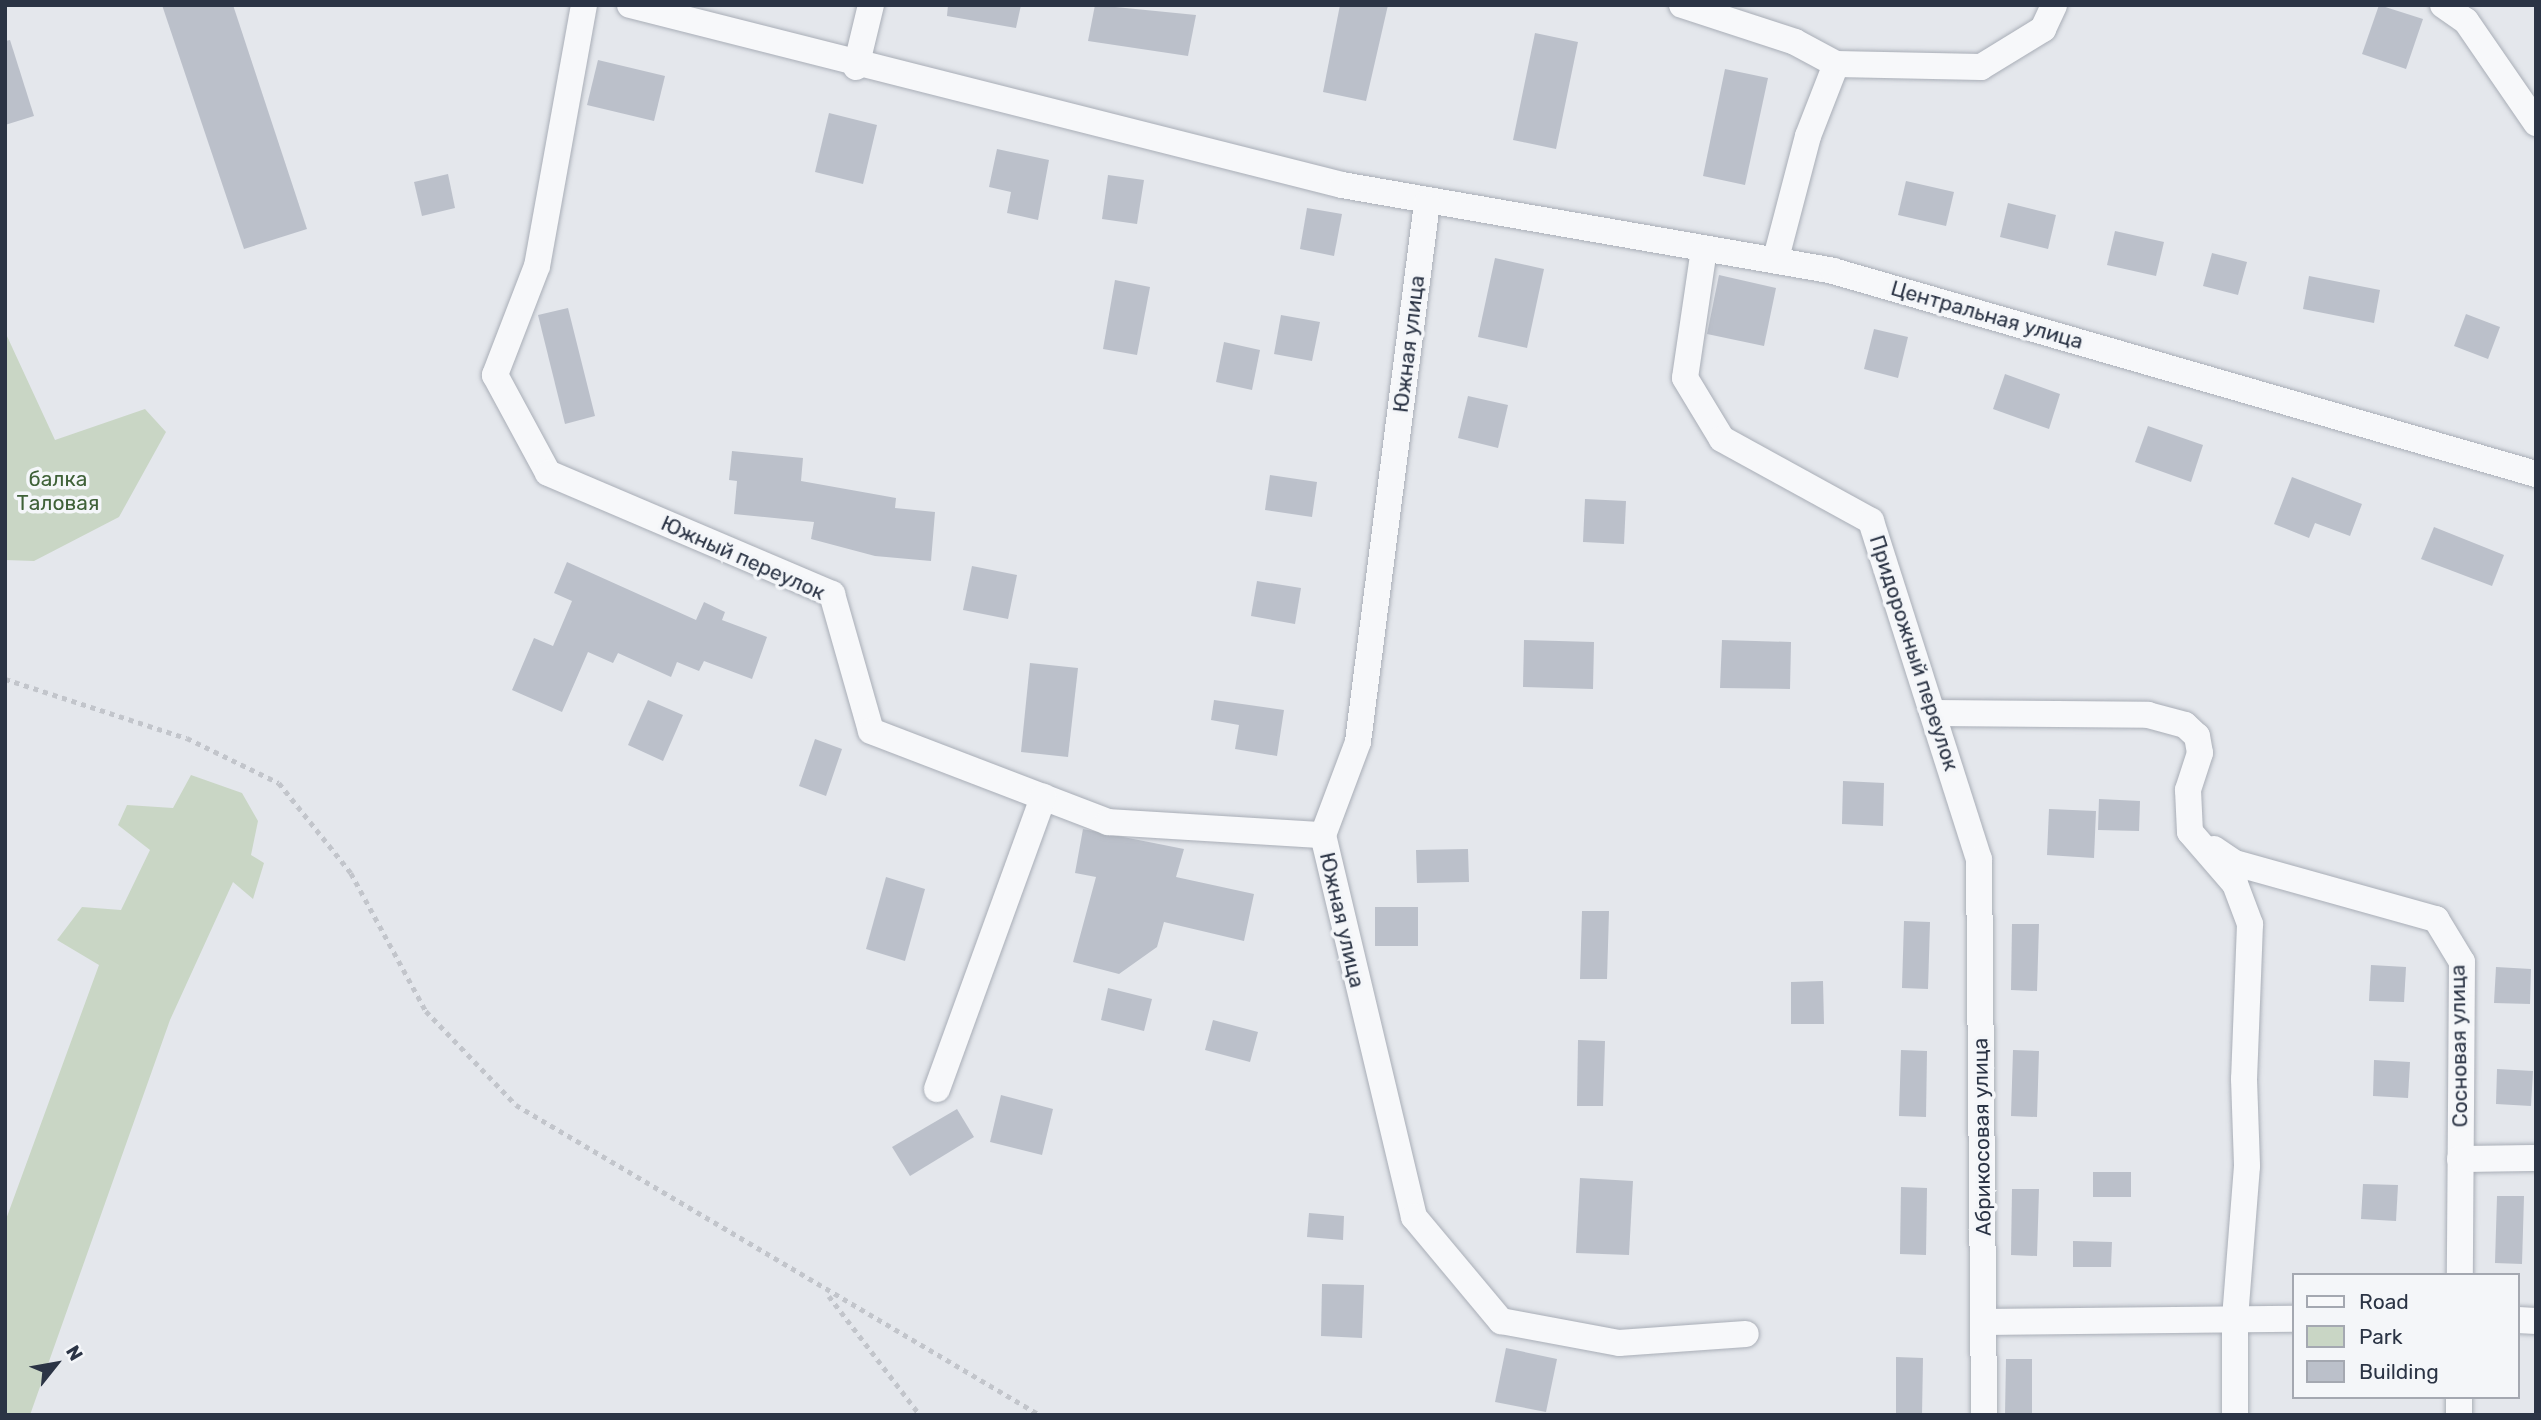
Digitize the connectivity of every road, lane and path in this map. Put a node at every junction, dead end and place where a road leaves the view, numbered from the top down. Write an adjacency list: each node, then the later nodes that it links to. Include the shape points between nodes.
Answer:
1 (584, 5): 16 (street, Южный переулок, via 537,266 495,376 548,473 831,594 871,731)
2 (629, 5): 8 (street, Центральная улица)
3 (871, 5): 8 (street)
4 (1682, 5): 7 (street, via 1795,43)
5 (2054, 5): 7 (street, via 2043,29 1981,66)
6 (2443, 5): 9 (street, via 2466,21)
7 (1836, 64): 12 (street, via 1808,136)
8 (856, 67): 10 (street, Центральная улица)
9 (2536, 123)
10 (1427, 203): 11 (street, Центральная улица); 17 (street, Южная улица, via 1358,742)
11 (1704, 248): 12 (street, Центральная улица); 15 (street, Придорожный переулок, via 1685,378 1722,439 1871,521)
12 (1776, 258): 13 (street, Центральная улица)
13 (2536, 474)
14 (5, 679): 24 (path, via 187,738 279,783 351,873 426,1011 516,1105 746,1238)
15 (1934, 713): 18 (street, via 2148,715 2173,722 2197,736 2200,753 2188,790); 19 (street, Придорожный переулок)
16 (1043, 797): 17 (street, Южный переулок, via 1108,822); 20 (street)
17 (1323, 835): 28 (street, Южная улица, via 1414,1217 1501,1321 1619,1343)
18 (2193, 836): 22 (street, Сосновая улица, via 2235,863 2436,919 2462,962); 25 (street, via 2229,876 2250,924 2244,1079 2247,1166)
19 (1979, 859): 27 (street, Абрикосовая улица)
20 (937, 1089)
21 (2536, 1158): 22 (street)
22 (2460, 1159): 23 (street, Сосновая улица)
23 (2460, 1273)
24 (827, 1293): 29 (path); 30 (path)
25 (2235, 1319): 26 (street); 27 (street); 32 (street)
26 (2292, 1319)
27 (1983, 1322): 31 (street, Абрикосовая улица)
28 (1746, 1334)
29 (920, 1415)
30 (1041, 1415)
31 (1984, 1415)
32 (2235, 1415)

